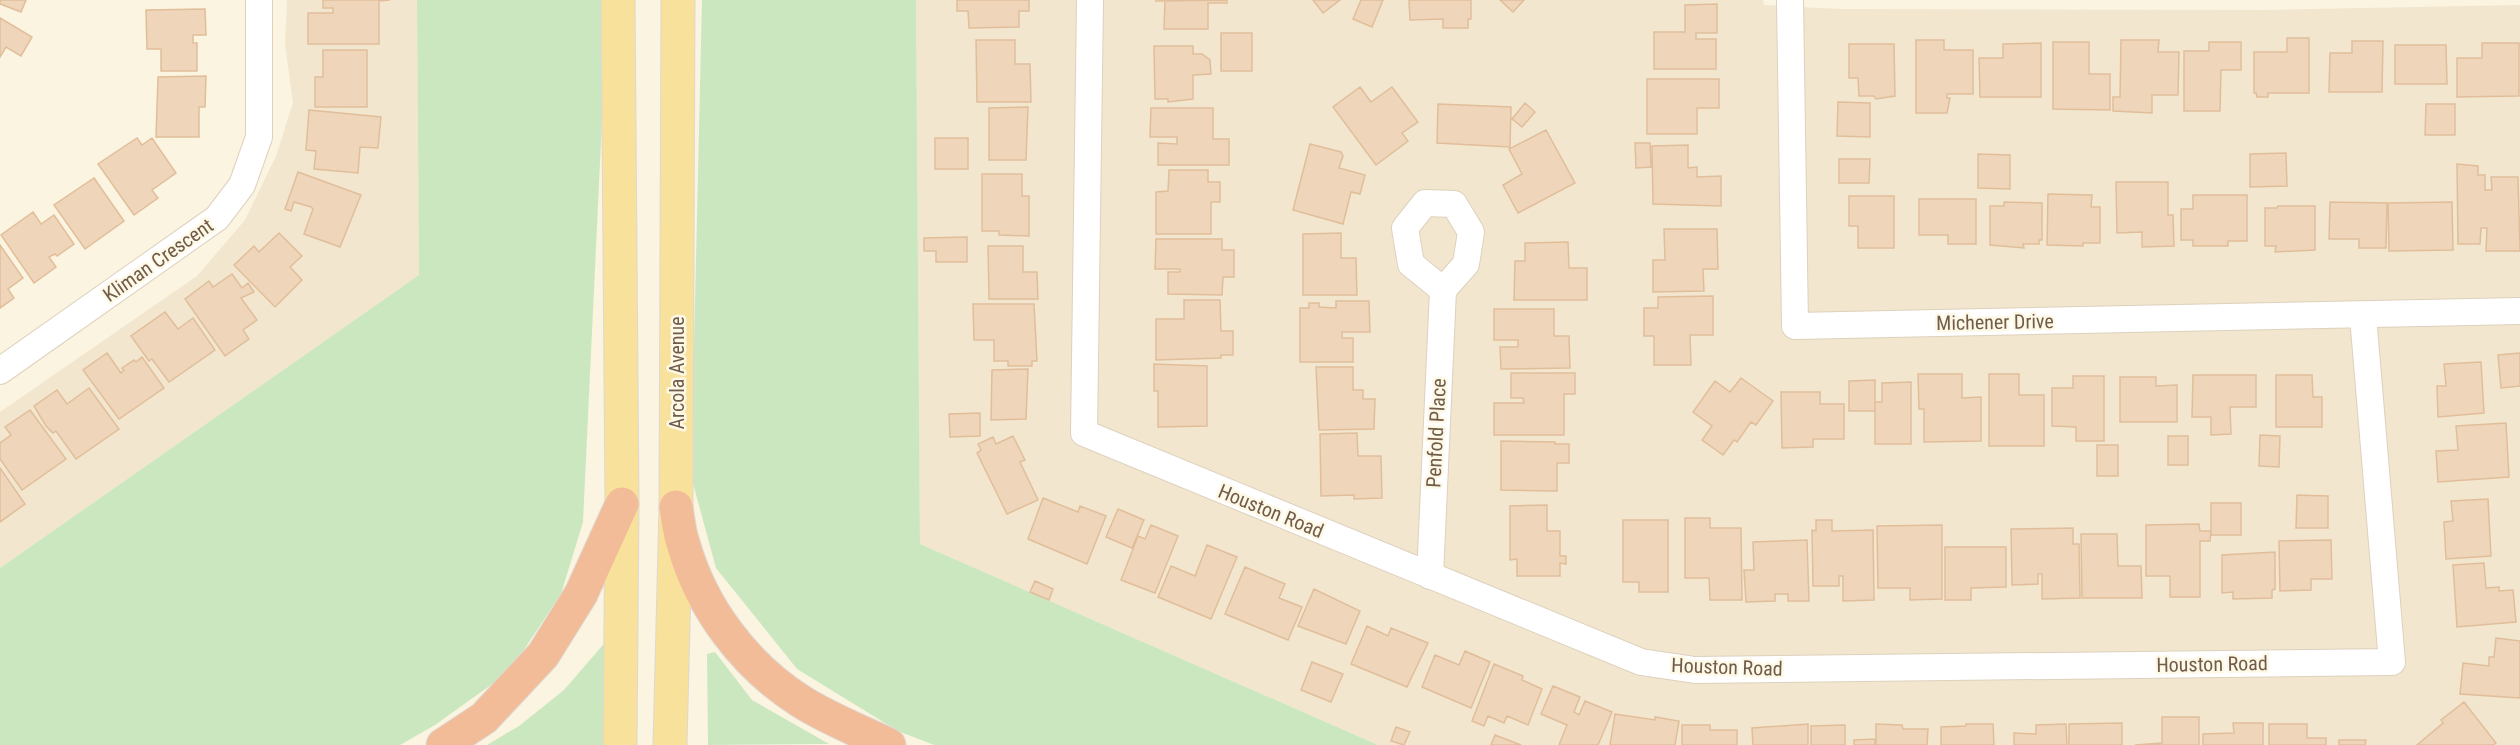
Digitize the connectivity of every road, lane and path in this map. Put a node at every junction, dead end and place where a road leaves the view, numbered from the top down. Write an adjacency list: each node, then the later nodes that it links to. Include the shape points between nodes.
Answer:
1 (259, 0): 9 (street, Kliman Crescent, via 259,137 242,185 217,218)
2 (618, 0): 10 (main road)
3 (678, 0): 11 (main road, Arcola Avenue)
4 (1090, 0): 12 (street, Houston Road, via 1084,434)
5 (1790, 0): 8 (street, Michener Drive, via 1795,326)
6 (1443, 290): 12 (street, Penfold Place)
7 (2520, 311): 8 (street, Michener Drive)
8 (2363, 315): 12 (street, Houston Road, via 2392,662 1695,670 1641,662)
9 (0, 371)
10 (622, 504): 13 (highway, via 581,594 543,655 484,718); 14 (main road)
11 (676, 507): 15 (main road, Arcola Avenue); 16 (highway, via 682,543 695,575 718,620 752,663 809,706)
12 (1430, 576)
13 (443, 745)
14 (620, 745)
15 (670, 745)
16 (889, 745)

